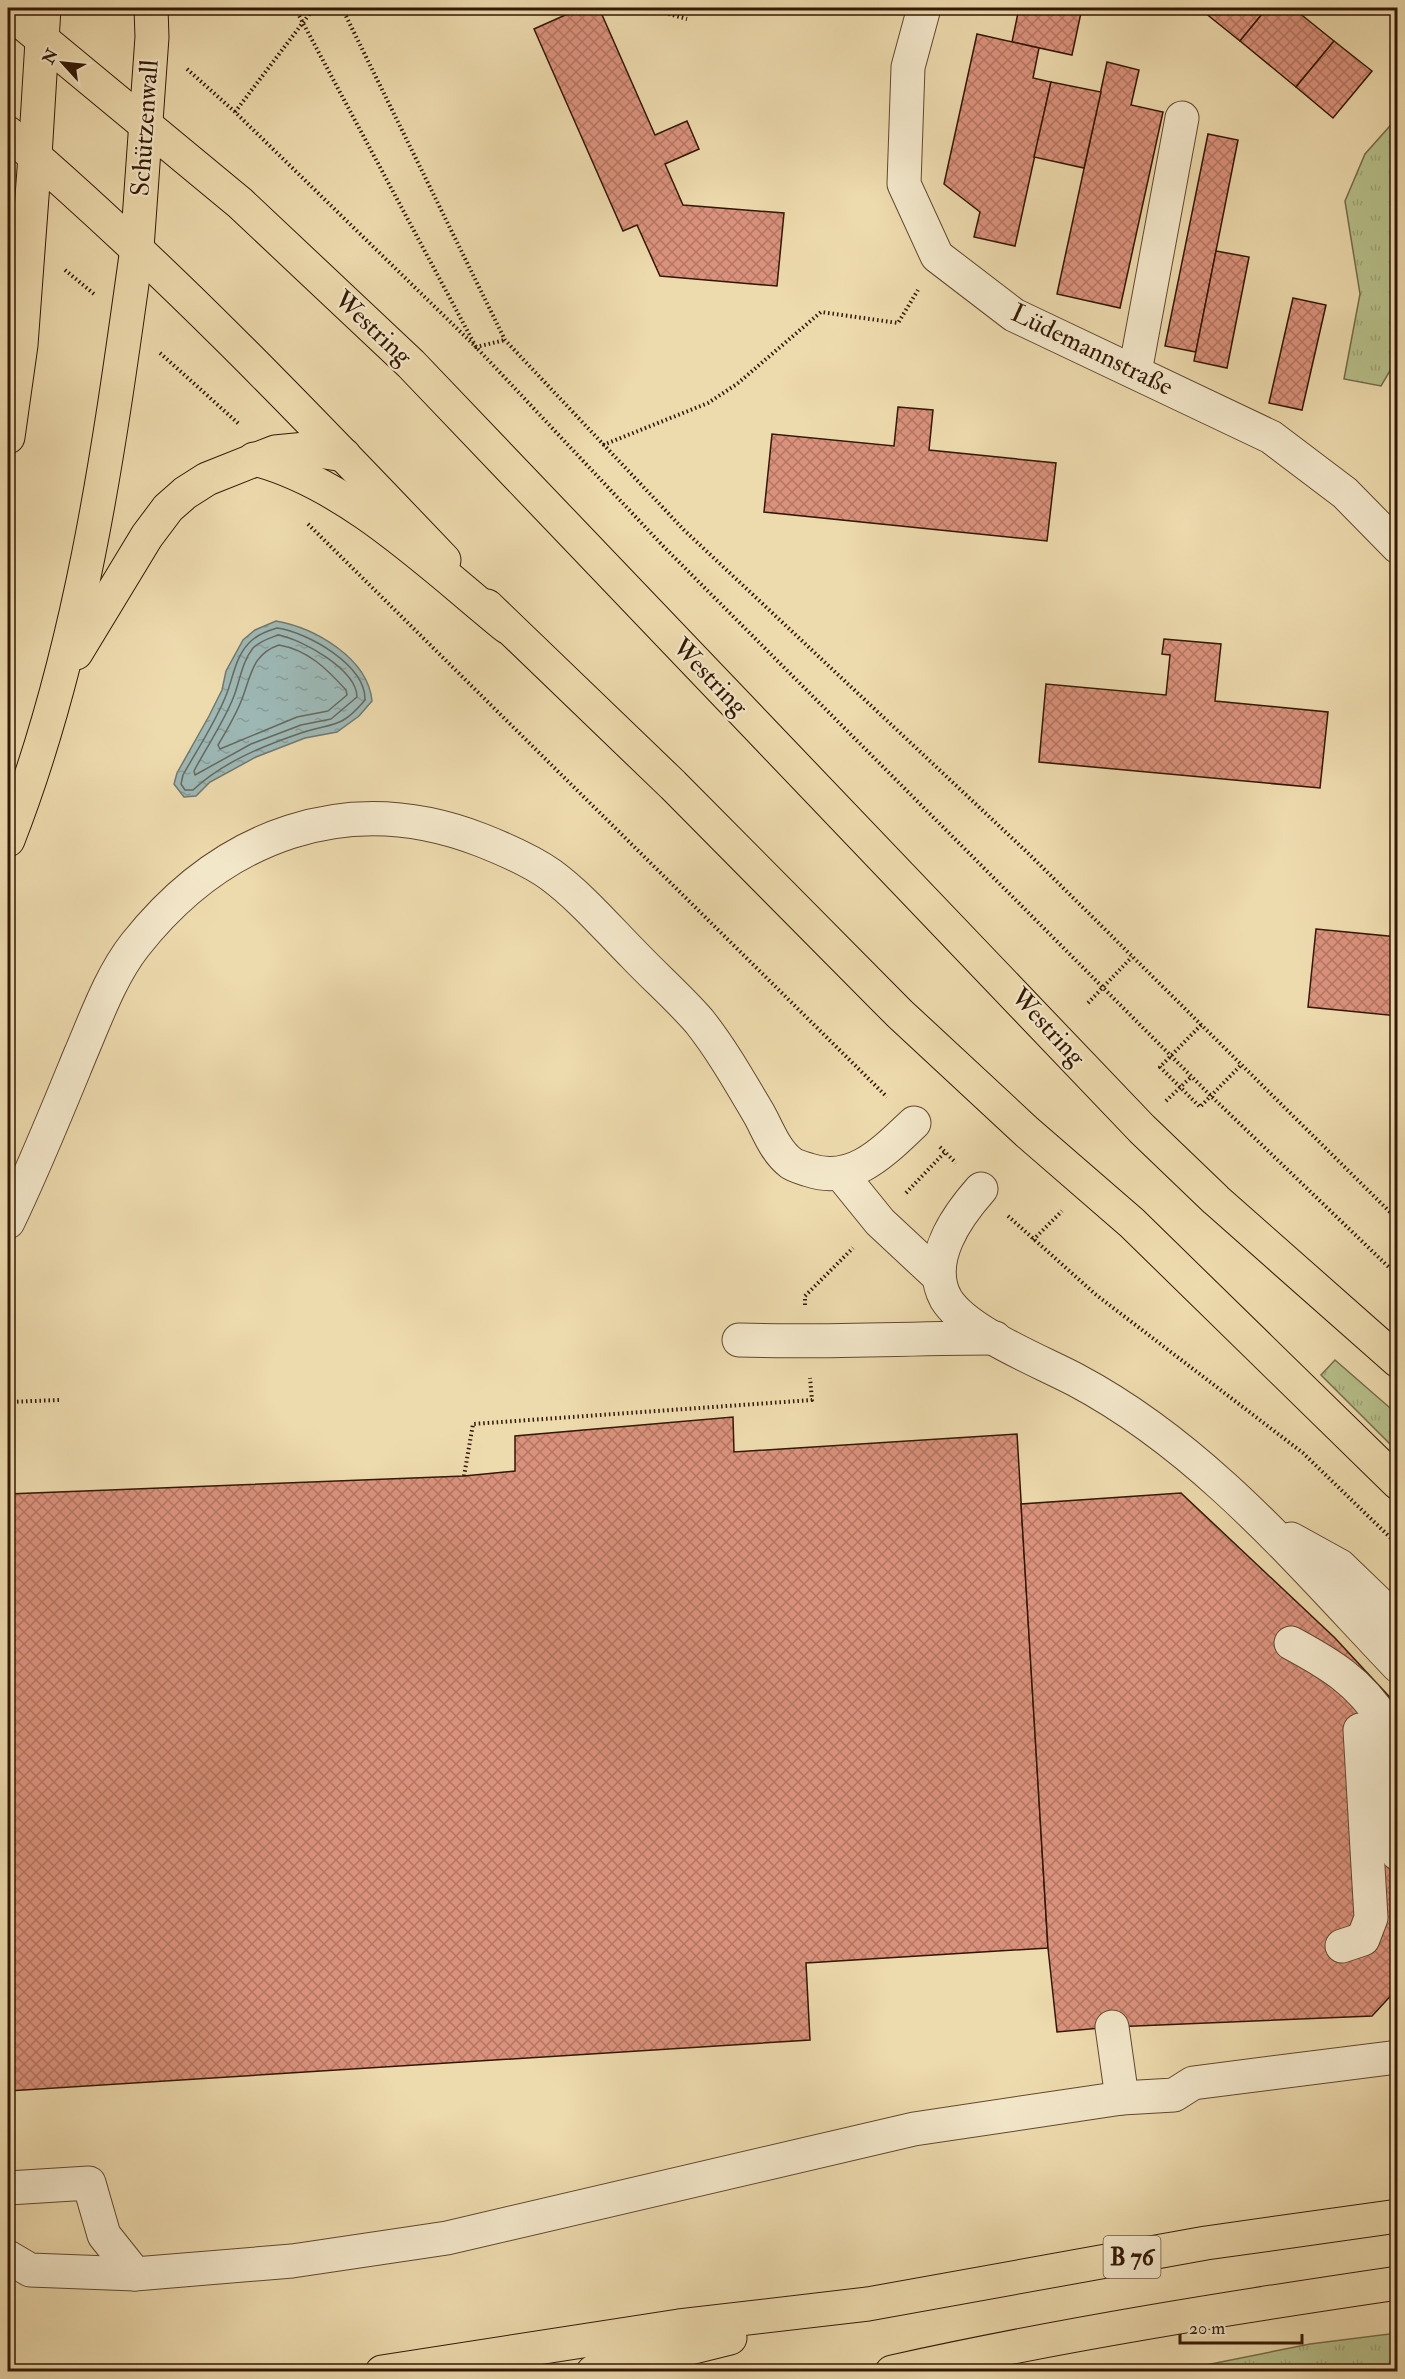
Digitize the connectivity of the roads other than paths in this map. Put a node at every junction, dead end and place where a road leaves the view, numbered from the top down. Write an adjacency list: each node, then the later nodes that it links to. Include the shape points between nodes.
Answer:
1 (44, 8): 5 (main road)
2 (924, 8): 11 (street, Lüdemannstraße, via 908,67 904,184 938,256 1014,315)
3 (8, 11): 5 (main road, Westring)
4 (151, 22): 7 (main road, Schützenwall)
5 (44, 40): 7 (main road, Westring); 9 (main road)
6 (1182, 118): 11 (street)
7 (146, 124): 10 (main road, Schützenwall); 26 (main road, Westring, via 240,203 411,364 1142,1129 1215,1200)
8 (8, 133): 9 (main road)
9 (34, 156): 10 (main road); 12 (main road, via 21,345)
10 (137, 248): 13 (main road); 17 (main road, Schützenwall, via 93,536)
11 (1135, 372): 15 (street, Lüdemannstraße, via 1271,437 1345,493)
12 (8, 437)
13 (344, 455): 14 (main road, via 306,449); 16 (main road)
14 (254, 459): 16 (main road, via 280,465 390,532); 17 (main road, via 207,480 168,508)
15 (1398, 547)
16 (507, 627): 27 (main road, via 673,785 900,1014 1132,1223)
17 (61, 677): 18 (main road)
18 (8, 840)
19 (925, 1132): 20 (street)
20 (841, 1174): 22 (street, via 821,1174 792,1164 774,1144 733,1070 699,1021 550,874 501,848 452,829 409,820 363,819 302,828 256,843 209,871 169,904 133,948 106,995); 23 (street, via 880,1221)
21 (981, 1189): 23 (street, via 948,1236)
22 (9, 1222)
23 (939, 1277): 24 (street, via 955,1313)
24 (995, 1338): 25 (street); 28 (street, via 1137,1417)
25 (739, 1340)
26 (1398, 1361)
27 (1398, 1483)
28 (1263, 1524): 29 (street, via 1340,1566); 31 (street)
29 (1398, 1622)
30 (1291, 1643): 33 (street, via 1339,1669 1373,1703 1384,1721)
31 (1398, 1666)
32 (1359, 1730): 34 (street, via 1371,1918 1363,1939)
33 (1398, 1854)
34 (1342, 1946)
35 (1112, 2027): 37 (street)
36 (1398, 2057): 37 (street, via 1193,2083 1174,2095)
37 (1122, 2098): 41 (street, via 914,2129 447,2238 292,2261)
38 (8, 2188): 41 (street, via 89,2183 104,2235)
39 (1398, 2216): 43 (main road, B 76, via 1206,2243)
40 (8, 2257): 41 (street, via 30,2270)
41 (135, 2274)
42 (1398, 2283): 46 (main road, via 1202,2312)
43 (868, 2304): 44 (main road, via 679,2326); 45 (main road, B 76)
44 (382, 2372)
45 (593, 2372)
46 (892, 2372)

